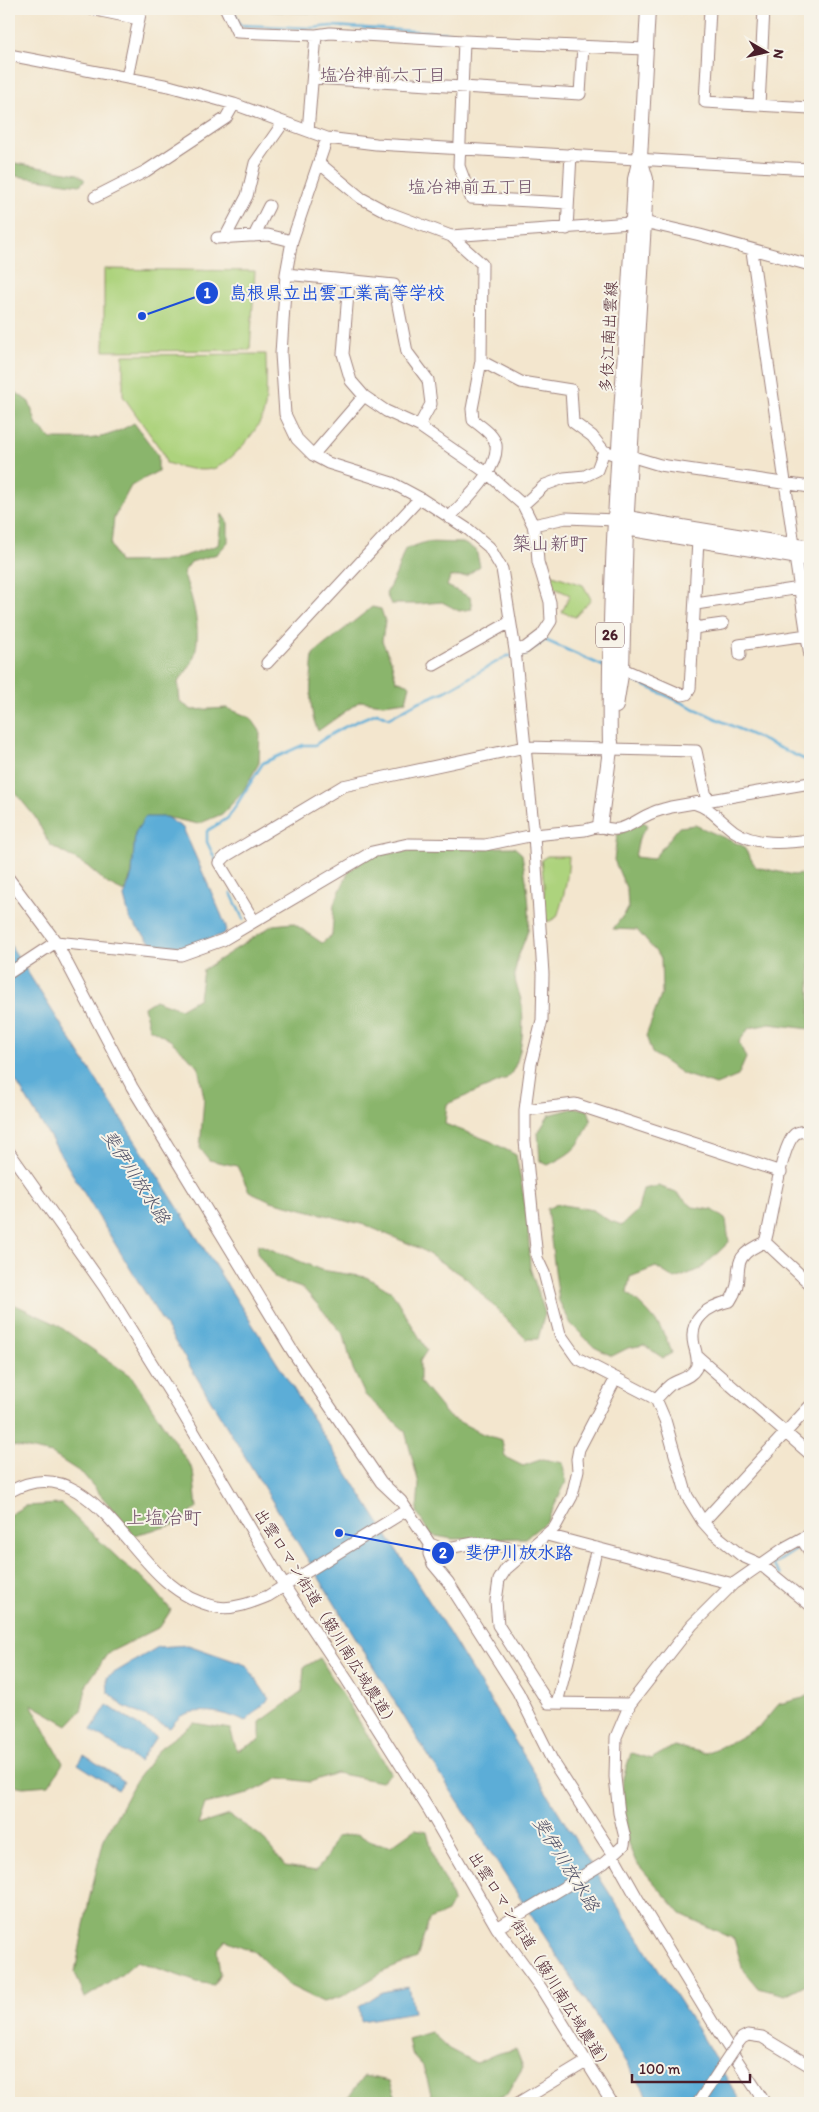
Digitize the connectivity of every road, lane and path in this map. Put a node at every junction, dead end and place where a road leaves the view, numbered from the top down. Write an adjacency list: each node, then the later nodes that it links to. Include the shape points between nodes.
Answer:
1 (91, 9): 6 (street)
2 (226, 9): 7 (street, via 238,32)
3 (648, 9): 10 (main road, 多伎江南出雲線)
4 (710, 9): 16 (street, via 705,102)
5 (764, 9): 16 (street)
6 (140, 14): 12 (street)
7 (316, 35): 8 (street, via 330,33); 13 (street)
8 (464, 41): 9 (street); 14 (street)
9 (582, 46): 10 (street); 14 (street, via 580,94)
10 (645, 49): 23 (main road, 多伎江南出雲線)
11 (9, 55): 12 (street)
12 (128, 78): 15 (street)
13 (313, 78): 14 (street); 19 (street)
14 (462, 88): 21 (street)
15 (234, 104): 18 (street); 26 (street, via 226,118 146,171)
16 (759, 105): 17 (street)
17 (810, 108)
18 (283, 123): 19 (street); 31 (street, via 255,163 247,196 222,238)
19 (308, 131): 20 (street)
20 (327, 138): 21 (street); 24 (street)
21 (459, 148): 22 (street); 27 (street, via 459,166 471,198)
22 (571, 154): 23 (street); 27 (street)
23 (640, 158): 25 (street); 29 (main road, 多伎江南出雲線, via 646,179)
24 (319, 163): 32 (street, via 361,198 387,212); 33 (street)
25 (810, 169)
26 (95, 197)
27 (568, 203): 30 (street)
28 (269, 206): 31 (street)
29 (638, 222): 30 (street); 34 (street); 43 (main road, 多伎江南出雲線)
30 (567, 229): 32 (street)
31 (254, 236): 33 (street)
32 (451, 236): 38 (street, via 482,264)
33 (292, 240): 36 (street)
34 (752, 250): 35 (street); 45 (street)
35 (810, 265)
36 (286, 274): 37 (street); 42 (street, via 281,354 285,414 298,439)
37 (349, 281): 39 (street, via 343,354 351,381); 40 (street, via 394,285 407,352 428,380 431,404)
38 (481, 360): 41 (street, via 521,382 571,390 573,422 592,436); 44 (street, via 472,409 473,420 490,434 496,444 493,466)
39 (364, 396): 40 (street, via 386,411); 42 (street)
40 (419, 426): 44 (street)
41 (604, 451): 43 (street); 48 (street, via 596,470 586,476 564,478 545,485)
42 (313, 455): 47 (street, via 328,463 392,483)
43 (624, 456): 45 (street, via 660,465); 50 (main road, 多伎江南出雲線)
44 (488, 474): 48 (street); 49 (street)
45 (786, 484): 46 (street); 54 (street)
46 (810, 488)
47 (420, 498): 49 (street); 65 (street)
48 (523, 505): 51 (street)
49 (449, 518): 58 (street, via 489,546 502,569)
50 (623, 522): 51 (street, via 566,518); 52 (main road); 54 (main road); 67 (main road, 26)
51 (533, 525): 62 (street, via 538,562 550,602 551,621 542,635 525,648)
52 (698, 540): 54 (main road); 57 (street)
53 (810, 548): 54 (main road)
54 (795, 551): 55 (main road); 56 (street)
55 (810, 559)
56 (800, 588): 57 (street); 61 (street)
57 (696, 604): 60 (street)
58 (510, 622): 62 (street); 66 (street)
59 (724, 624): 60 (street)
60 (694, 628): 67 (street, via 690,690 687,694 682,695)
61 (807, 635): 63 (street, via 739,645); 64 (street)
62 (515, 650): 68 (street)
63 (740, 655)
64 (810, 656)
65 (267, 663)
66 (434, 665)
67 (615, 666): 69 (main road, 26)
68 (525, 747): 69 (street); 74 (street); 77 (street, via 343,786 226,856 219,863)
69 (610, 750): 71 (street, via 696,751); 73 (main road, 26)
70 (810, 782): 71 (street)
71 (707, 802): 72 (street)
72 (694, 804): 73 (street, via 652,813 621,830); 75 (street, via 705,807 735,832 747,837 777,843)
73 (600, 826): 74 (street)
74 (534, 835): 77 (street, via 485,844 408,844 372,852); 80 (street, via 543,983 542,1020 531,1064)
75 (810, 840)
76 (9, 879): 78 (street)
77 (254, 921): 78 (street, via 223,940 181,955)
78 (56, 942): 79 (street); 93 (street, via 132,1087 293,1352 381,1482)
79 (9, 973)
80 (525, 1110): 83 (street, via 575,1104); 87 (street, via 537,1258 560,1334 577,1358)
81 (810, 1131): 83 (street, via 795,1134)
82 (9, 1152): 103 (street, 出雲ロマン街道（簸川南広域農道）, via 105,1288)
83 (781, 1172): 84 (street)
84 (765, 1242): 85 (street); 86 (street, via 748,1249 739,1261 737,1292 730,1301 714,1305 700,1315 694,1327)
85 (810, 1284)
86 (697, 1356): 88 (street, via 696,1368 687,1378 672,1384); 90 (street)
87 (616, 1378): 88 (street); 95 (street, via 579,1449 572,1496)
88 (656, 1399): 94 (street, via 687,1496)
89 (810, 1406): 90 (street)
90 (786, 1431): 91 (street); 94 (street)
91 (810, 1454)
92 (9, 1492): 103 (street, via 21,1485 37,1482 58,1482 76,1491 96,1505 164,1580 201,1602 218,1607 236,1606 251,1603)
93 (407, 1510): 97 (street); 103 (street)
94 (703, 1522): 101 (street, via 742,1556)
95 (547, 1535): 98 (street); 99 (street)
96 (806, 1537): 100 (street); 101 (street)
97 (430, 1544): 98 (street, via 443,1549 474,1543 523,1551); 107 (street, via 433,1564 448,1582 518,1692)
98 (533, 1546): 105 (street, via 506,1569 499,1580 496,1601 498,1625 548,1703)
99 (597, 1548): 102 (street); 105 (street)
100 (810, 1552)
101 (760, 1564): 102 (street); 104 (street)
102 (733, 1584): 106 (street, via 692,1625)
103 (284, 1587): 108 (street, 出雲ロマン街道（簸川南広域農道）, via 347,1680)
104 (810, 1604)
105 (557, 1703): 106 (street)
106 (630, 1704): 107 (street, via 616,1737 615,1777 625,1838 624,1845)
107 (608, 1859): 108 (street); 114 (street, via 641,1905)
108 (497, 1928): 109 (street, 出雲ロマン街道（簸川南広域農道）, via 541,1988)
109 (586, 2062): 111 (street); 112 (street, 出雲ロマン街道（簸川南広域農道）)
110 (810, 2066): 113 (street, bridge, via 755,2035 742,2038)
111 (518, 2103)
112 (612, 2103)
113 (698, 2103)
114 (765, 2103)

